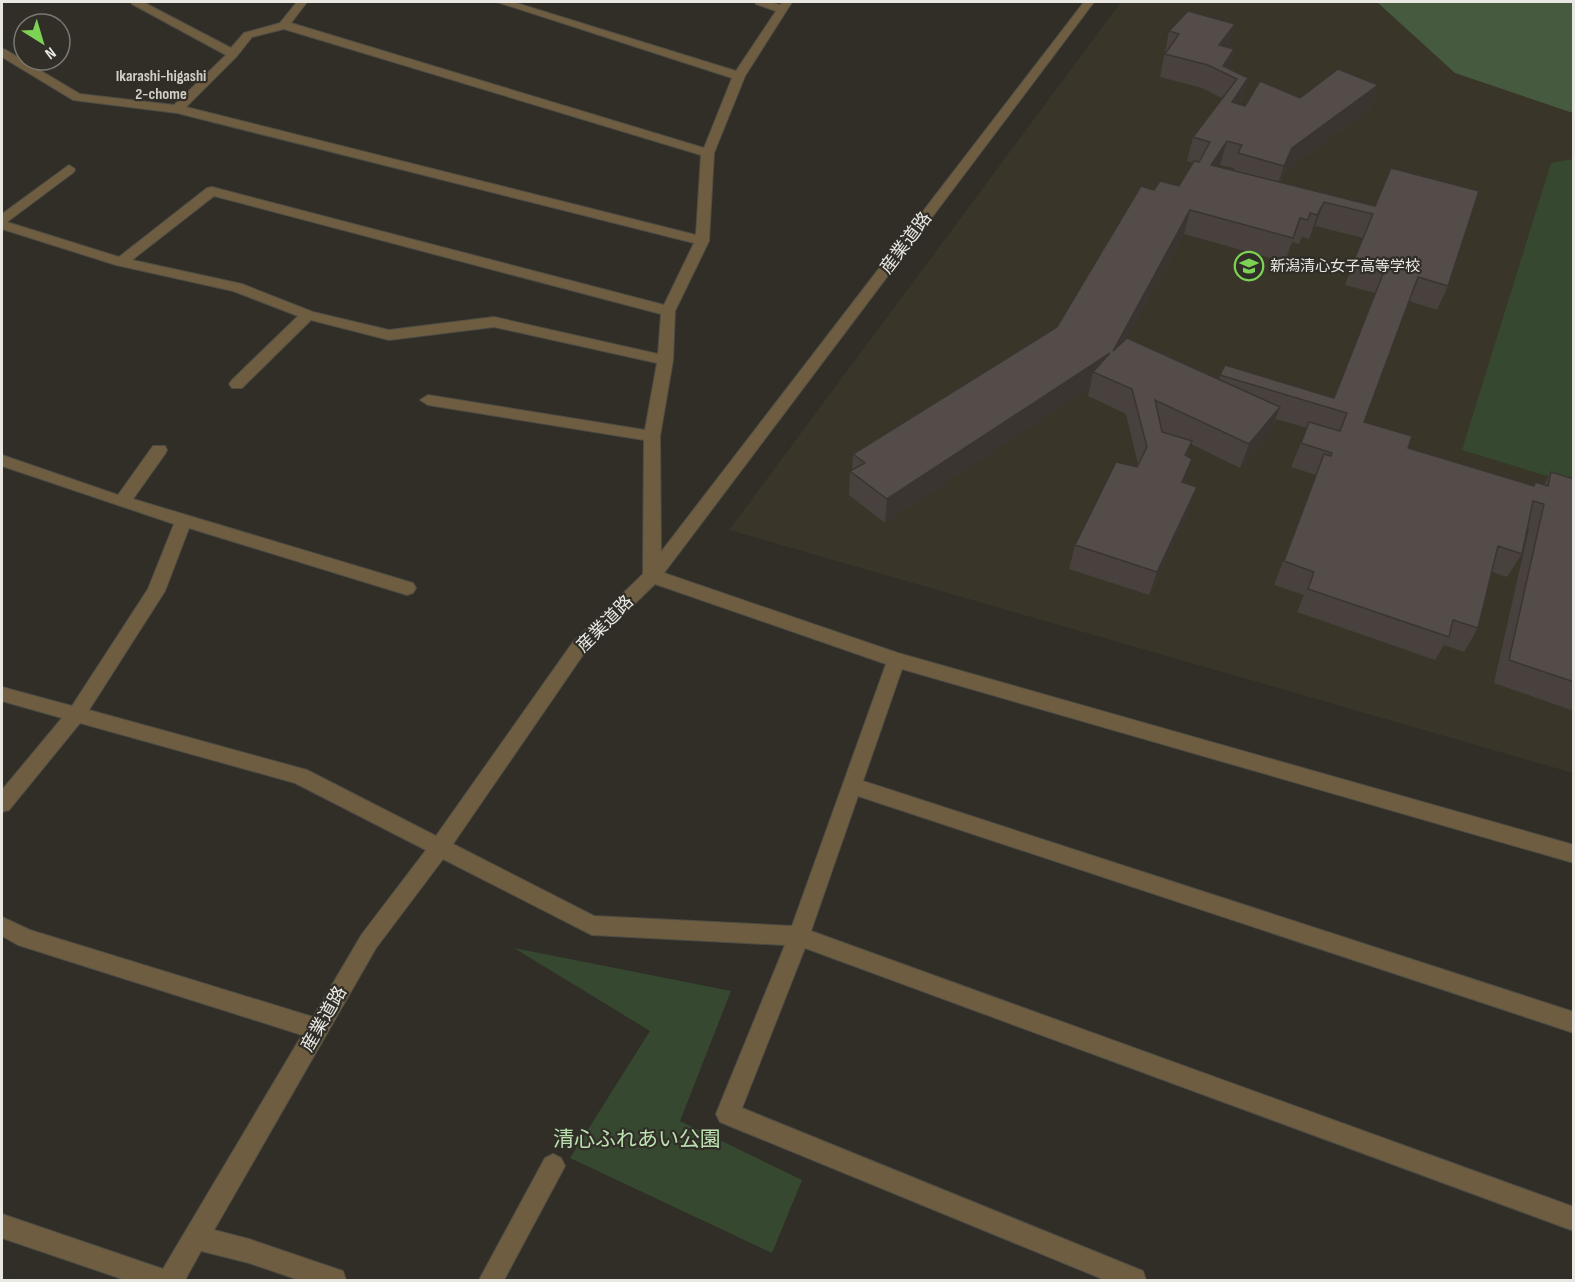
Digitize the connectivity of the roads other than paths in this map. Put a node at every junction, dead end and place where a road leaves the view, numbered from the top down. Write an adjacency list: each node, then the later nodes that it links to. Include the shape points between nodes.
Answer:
1 (136, 2): 9 (street)
2 (302, 2): 7 (street)
3 (503, 2): 10 (street)
4 (760, 2): 6 (street)
5 (1089, 2): 27 (street, 産業道路)
6 (785, 5): 10 (street)
7 (284, 25): 9 (street, via 249,35); 12 (street)
8 (2, 52): 11 (street, via 77,97)
9 (233, 54): 11 (street)
10 (739, 76): 12 (street)
11 (177, 109): 15 (street)
12 (708, 153): 15 (street)
13 (69, 169): 14 (street)
14 (2, 223): 16 (street)
15 (702, 241): 17 (street)
16 (121, 262): 17 (street, via 212,191); 18 (street, via 237,287)
17 (668, 311): 19 (street)
18 (308, 315): 19 (street, via 389,335 494,322); 20 (street)
19 (665, 360): 22 (street)
20 (237, 384)
21 (428, 400): 22 (street)
22 (652, 436): 27 (street)
23 (159, 450): 25 (street)
24 (2, 460): 25 (street)
25 (122, 502): 26 (street)
26 (183, 521): 28 (street); 31 (street, via 156,591)
27 (652, 576): 29 (street); 34 (street, 産業道路, via 579,647)
28 (407, 588)
29 (896, 660): 32 (street); 35 (street)
30 (2, 694): 31 (street)
31 (76, 715): 33 (street); 34 (street, via 300,776)
32 (853, 786): 37 (street); 38 (street)
33 (2, 804)
34 (439, 848): 37 (street, via 592,925); 39 (street, 産業道路, via 369,941)
35 (1574, 854)
36 (2, 926): 39 (street, via 25,938)
37 (799, 936): 41 (street); 48 (street, via 728,1114)
38 (1574, 1023)
39 (318, 1029): 43 (street, 産業道路)
40 (553, 1166): 47 (street)
41 (1574, 1219)
42 (2, 1226): 44 (street)
43 (197, 1238): 45 (street, 産業道路); 46 (street, via 249,1251)
44 (159, 1281)
45 (171, 1281)
46 (334, 1281)
47 (490, 1281)
48 (1134, 1281)

